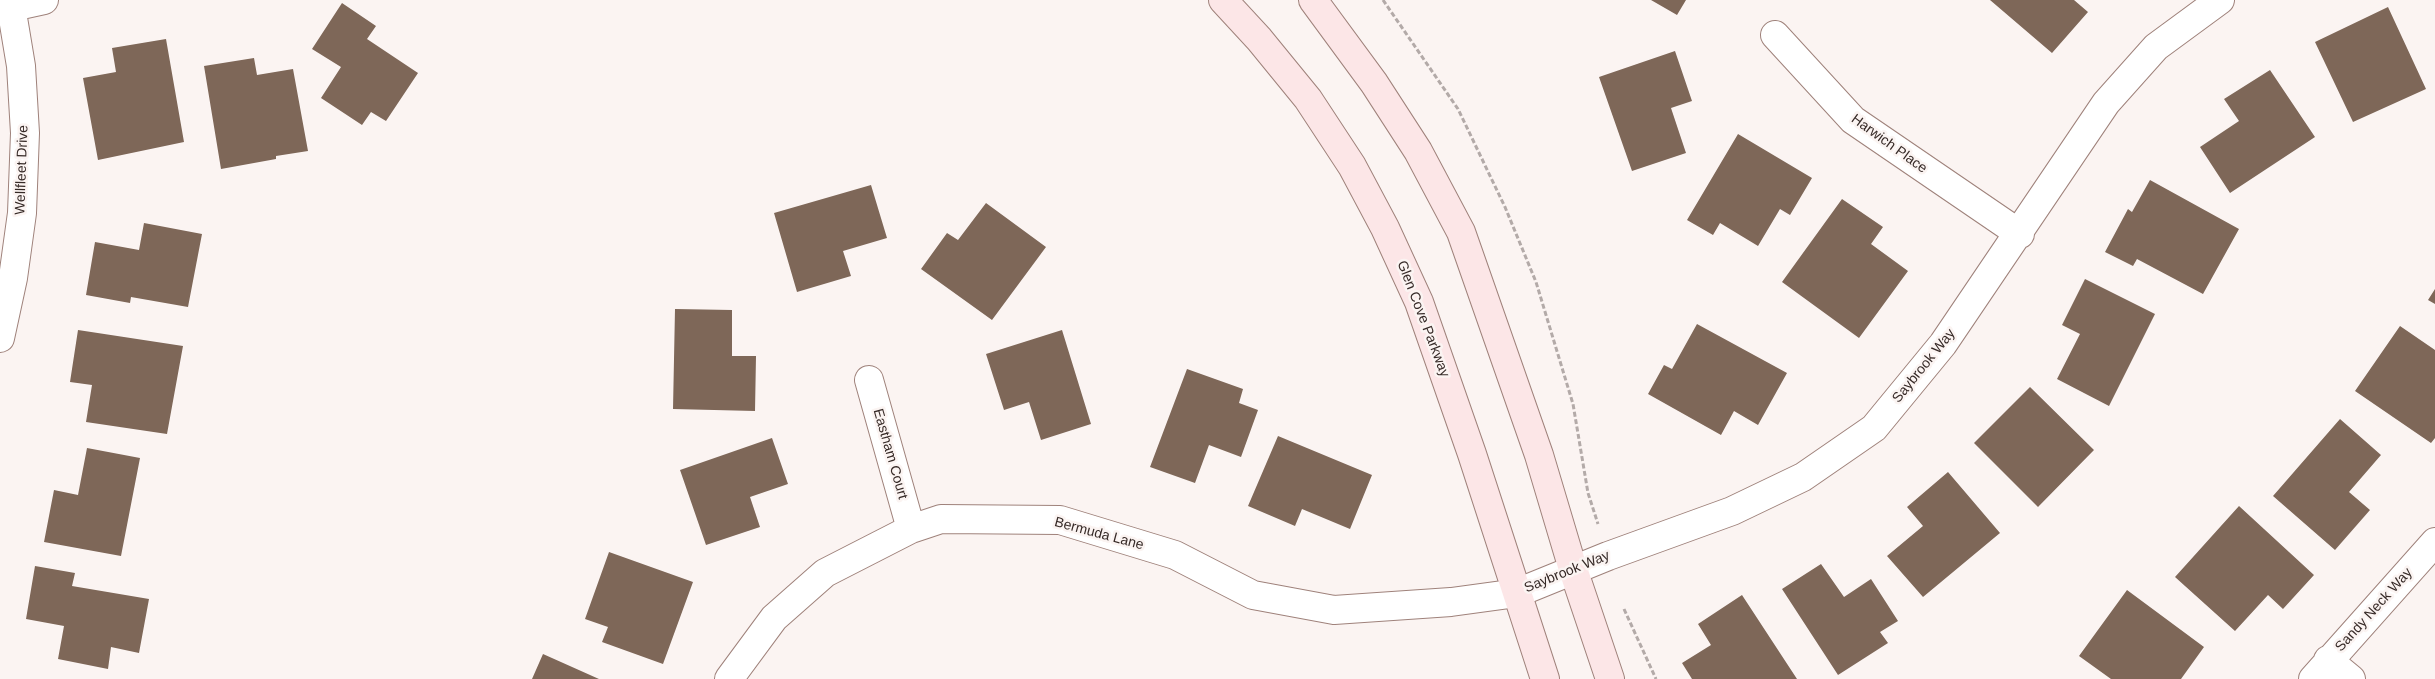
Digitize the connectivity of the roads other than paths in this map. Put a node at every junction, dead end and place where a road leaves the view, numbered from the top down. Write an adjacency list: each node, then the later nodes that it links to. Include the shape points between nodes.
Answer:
1 (44, 0): 5 (street)
2 (1223, 0): 13 (main road, Glen Cove Parkway, via 1308,99 1352,166 1385,228 1419,302)
3 (1313, 0): 12 (main road, via 1374,83 1418,151 1461,232 1538,455)
4 (2220, 0): 7 (street, Saybrook Way, via 2156,47 2106,103)
5 (11, 3): 8 (street, Wellfleet Drive, via 25,133 22,213)
6 (1775, 35): 7 (street, Harwich Place, via 1853,120)
7 (2020, 234): 12 (street, Saybrook Way, via 1943,344 1874,428 1804,477 1732,511)
8 (0, 338)
9 (868, 380): 10 (street, Eastham Court)
10 (910, 529): 13 (street, Bermuda Lane, via 941,519 1060,520 1175,555 1253,595 1334,610 1451,602); 15 (street, Bermuda Lane, via 825,573 774,618)
11 (2435, 542): 14 (street, Sandy Neck Way)
12 (1573, 569): 13 (street, Saybrook Way); 17 (main road)
13 (1517, 593): 16 (main road, Glen Cove Parkway)
14 (2321, 670): 18 (street)
15 (729, 679)
16 (1545, 679)
17 (1610, 679)
18 (2351, 679)

